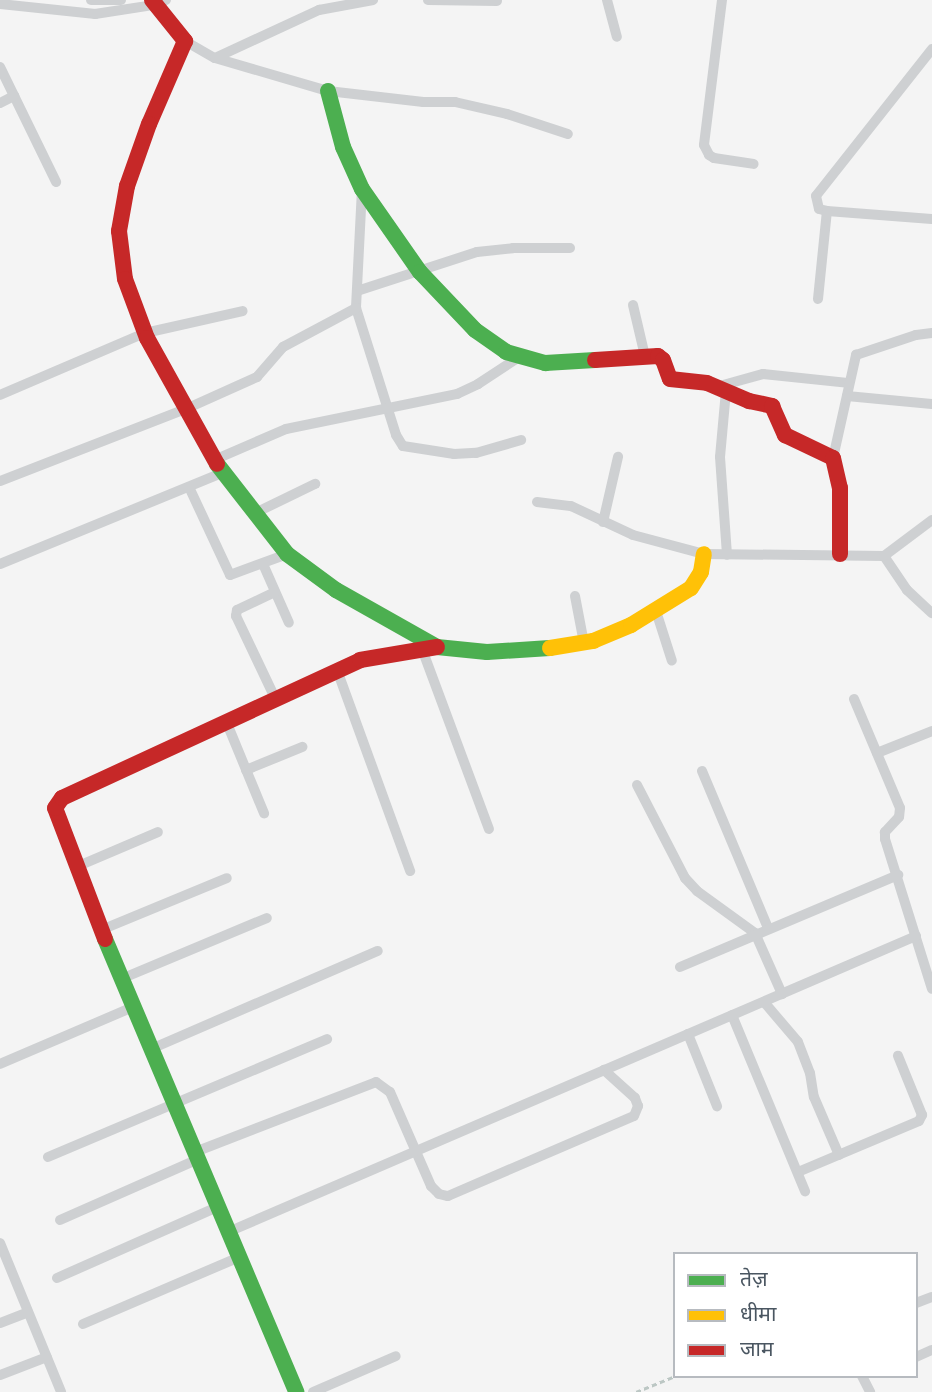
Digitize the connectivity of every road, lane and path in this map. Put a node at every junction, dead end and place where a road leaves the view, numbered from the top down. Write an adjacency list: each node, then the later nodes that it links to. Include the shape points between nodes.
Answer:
1 (91, 0): 2 (street)
2 (121, 0)
3 (373, 0): 13 (street, via 319,10)
4 (428, 0): 7 (street)
5 (607, 0): 10 (street)
6 (722, 0): 19 (street, via 704,145 714,158)
7 (497, 1)
8 (157, 2): 9 (street, via 95,14); 11 (street)
9 (0, 4)
10 (617, 37)
11 (185, 41): 13 (street); 31 (street, via 127,186 119,231 125,279)
12 (932, 50): 22 (street, via 816,196 819,209)
13 (215, 58): 15 (street)
14 (0, 67): 16 (street)
15 (328, 91): 18 (street, via 455,102); 21 (street, via 343,147)
16 (14, 96): 17 (street); 20 (street)
17 (0, 103)
18 (568, 134)
19 (754, 164)
20 (56, 182)
21 (362, 188): 25 (street); 26 (street)
22 (827, 211): 23 (street); 27 (street)
23 (932, 219)
24 (570, 248): 25 (street, via 492,249)
25 (420, 272): 26 (street); 34 (street, via 475,330)
26 (357, 291): 29 (street)
27 (818, 299)
28 (633, 305): 33 (street)
29 (356, 308): 40 (street, via 283,347 257,377); 41 (street)
30 (243, 311): 31 (street)
31 (145, 333): 37 (street); 40 (street)
32 (932, 333): 35 (street, via 856,355)
33 (645, 356): 34 (street, via 545,363); 36 (street, via 663,360 670,379)
34 (519, 357): 41 (street, via 467,390)
35 (848, 383): 36 (street, via 763,374); 38 (street)
36 (721, 389): 44 (street, via 772,406 785,435); 56 (street)
37 (0, 395)
38 (847, 396): 39 (street); 44 (street)
39 (932, 404)
40 (188, 408): 45 (street); 46 (street)
41 (388, 408): 42 (street, via 403,446 476,453); 45 (street, via 286,429)
42 (521, 440)
43 (618, 457): 52 (street)
44 (833, 458): 55 (street, via 840,488)
45 (218, 467): 48 (street); 50 (street)
46 (0, 481)
47 (315, 484): 50 (street)
48 (189, 487): 58 (street); 59 (street, via 228,574 235,576)
49 (537, 502): 52 (street, via 571,506)
50 (255, 513): 53 (street)
51 (932, 520): 57 (street)
52 (603, 522): 54 (street)
53 (288, 554): 59 (street); 66 (street, via 336,590)
54 (704, 554): 56 (street); 62 (street, via 701,572 691,588)
55 (839, 554): 56 (street); 57 (street)
56 (727, 555)
57 (884, 556): 63 (street, via 907,590)
58 (0, 564)
59 (263, 564): 60 (street)
60 (275, 592): 64 (street); 69 (street, via 237,610 236,616)
61 (575, 596): 65 (street)
62 (656, 611): 65 (street); 67 (street)
63 (932, 613)
64 (289, 624)
65 (584, 642): 66 (street, via 513,652)
66 (430, 648): 68 (street, via 376,656); 79 (street)
67 (673, 661)
68 (337, 670): 69 (street); 82 (street)
69 (275, 698): 71 (street)
70 (854, 699): 74 (street)
71 (226, 721): 75 (street); 81 (street, via 57,802 55,816)
72 (932, 731): 74 (street)
73 (302, 747): 75 (street)
74 (877, 753): 83 (street, via 901,813 885,832)
75 (246, 770): 78 (street)
76 (702, 771): 86 (street)
77 (637, 785): 88 (street, via 685,878)
78 (264, 813)
79 (489, 829)
80 (158, 832): 81 (street)
81 (76, 867): 87 (street)
82 (410, 871)
83 (898, 876): 86 (street); 89 (street)
84 (227, 878): 87 (street)
85 (267, 918): 92 (street)
86 (768, 928): 88 (street)
87 (101, 930): 92 (street)
88 (755, 933): 91 (street); 94 (street)
89 (916, 936): 93 (street); 94 (street)
90 (378, 951): 100 (street)
91 (680, 967)
92 (121, 979): 96 (street)
93 (932, 989)
94 (782, 994): 95 (street)
95 (764, 1002): 97 (street); 107 (street, via 798,1042 814,1097)
96 (133, 1007): 100 (street); 102 (street)
97 (732, 1015): 98 (street); 110 (street)
98 (688, 1034): 103 (street); 105 (street)
99 (327, 1039): 104 (street)
100 (151, 1049): 104 (street)
101 (898, 1056): 107 (street, via 922,1115 919,1121)
102 (0, 1064)
103 (604, 1070): 106 (street); 106 (street, via 635,1098 634,1116 447,1196 431,1186)
104 (174, 1104): 108 (street); 109 (street)
105 (717, 1106)
106 (416, 1152): 108 (street, via 390,1092 376,1082); 114 (street)
107 (839, 1155): 110 (street)
108 (196, 1156): 112 (street); 113 (street)
109 (48, 1157)
110 (798, 1172): 111 (street)
111 (805, 1191)
112 (218, 1207): 114 (street); 118 (street)
113 (60, 1220)
114 (228, 1232): 116 (street)
115 (0, 1243): 117 (street)
116 (239, 1257): 121 (street); 127 (street)
117 (5, 1266): 119 (street)
118 (57, 1279)
119 (28, 1312): 120 (street); 123 (street)
120 (0, 1323)
121 (82, 1324)
122 (396, 1356): 128 (street)
123 (47, 1357): 124 (street); 126 (street)
124 (0, 1375)
125 (673, 1377): 129 (path)
126 (61, 1392)
127 (296, 1392)
128 (313, 1392)
129 (636, 1392)

